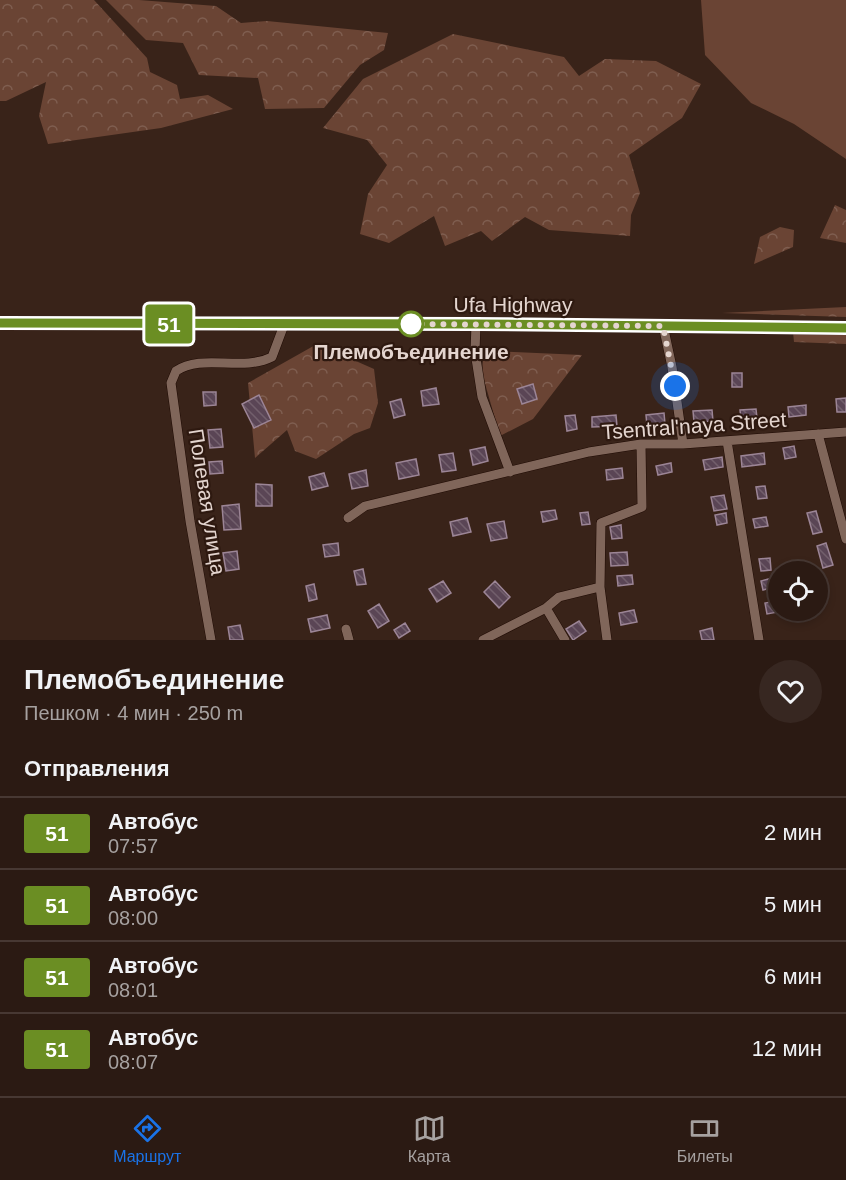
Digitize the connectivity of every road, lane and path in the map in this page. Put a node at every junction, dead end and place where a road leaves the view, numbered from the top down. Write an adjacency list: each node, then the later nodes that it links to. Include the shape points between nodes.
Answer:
1 (0, 323): 3 (main road, Ufa Highway)
2 (476, 324): 3 (main road, Ufa Highway); 4 (main road, Ufa Highway); 11 (street, via 475,352 482,397)
3 (284, 325): 17 (street, Полевая улица, via 272,357 261,363 192,363 176,371 171,383)
4 (663, 326): 5 (main road, Ufa Highway); 10 (street)
5 (846, 328)
6 (846, 432): 7 (street, Tsentral'naya Street)
7 (818, 434): 8 (street, Tsentral'naya Street); 13 (street)
8 (728, 441): 10 (street, Tsentral'naya Street); 22 (street)
9 (641, 444): 10 (street, Tsentral'naya Street); 11 (street, Tsentral'naya Street, via 589,452); 14 (street, via 642,507 601,523)
10 (683, 444)
11 (510, 472): 12 (street, Tsentral'naya Street, via 365,506)
12 (348, 518)
13 (846, 539)
14 (600, 587): 15 (street, via 559,597); 21 (street)
15 (546, 608): 19 (street); 20 (street)
16 (346, 629): 18 (street)
17 (211, 640)
18 (349, 640)
19 (483, 640)
20 (565, 640)
21 (606, 640)
22 (759, 640)

